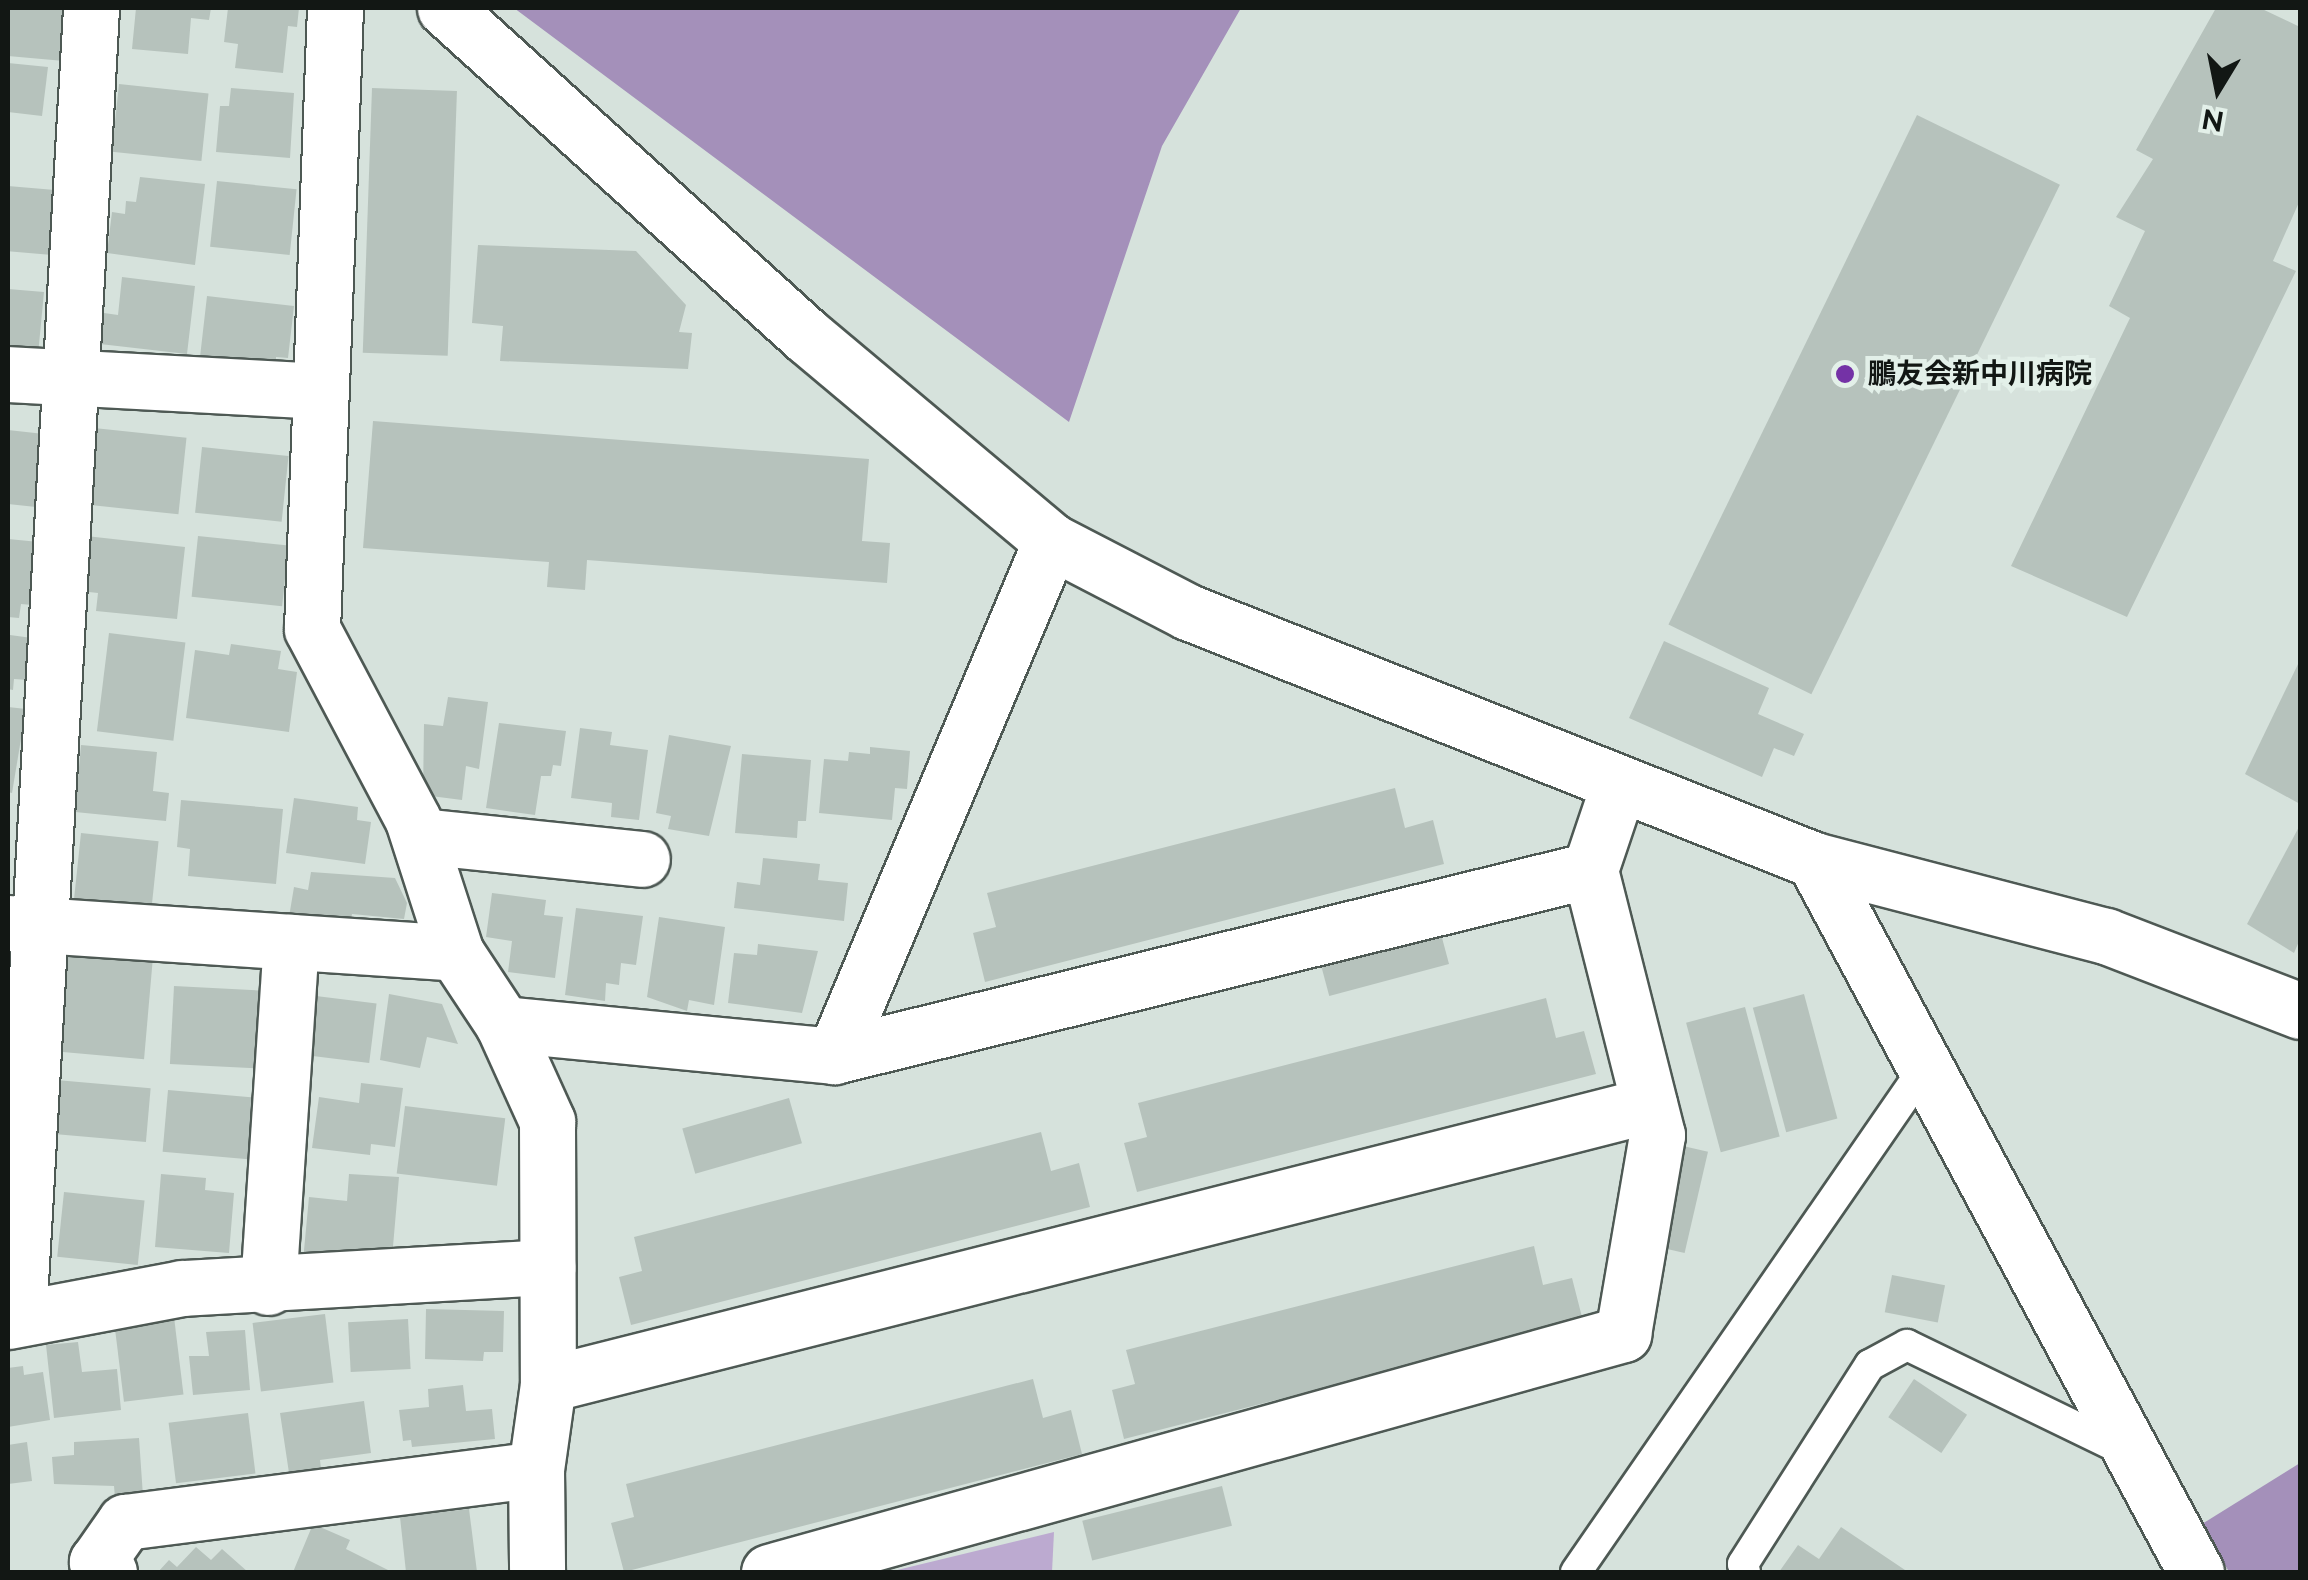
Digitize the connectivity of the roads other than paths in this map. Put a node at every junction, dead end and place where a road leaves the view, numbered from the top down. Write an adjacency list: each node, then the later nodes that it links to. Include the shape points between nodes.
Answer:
1 (91, 8): 5 (street)
2 (336, 8): 6 (street)
3 (445, 8): 7 (street, via 808,337)
4 (8, 374): 5 (street)
5 (73, 377): 6 (street); 13 (street)
6 (318, 391): 9 (street, via 312,629)
7 (1051, 541): 8 (street, via 1188,612); 18 (street)
8 (1619, 784): 11 (street); 12 (street)
9 (420, 836): 10 (street); 15 (street)
10 (642, 859)
11 (1814, 860): 16 (street, via 2106,936); 19 (street)
12 (1590, 870): 18 (street); 20 (street)
13 (23, 924): 14 (street); 23 (street)
14 (291, 942): 15 (street); 22 (street)
15 (456, 953): 17 (street)
16 (2300, 1012)
17 (503, 1024): 18 (street); 21 (street, via 547,1122)
18 (834, 1056)
19 (1925, 1067): 25 (street); 30 (lane)
20 (1649, 1105): 24 (street); 29 (street, via 1657,1135 1623,1334)
21 (547, 1267): 22 (street); 24 (street)
22 (268, 1287): 23 (street, via 182,1288)
23 (13, 1320)
24 (548, 1384): 26 (street)
25 (2133, 1455): 31 (lane, via 1907,1345 1870,1365 1743,1564); 32 (street)
26 (536, 1469): 27 (street, via 124,1522 97,1562); 28 (street)
27 (110, 1572)
28 (538, 1572)
29 (769, 1572)
30 (1576, 1572)
31 (1745, 1572)
32 (2196, 1572)

